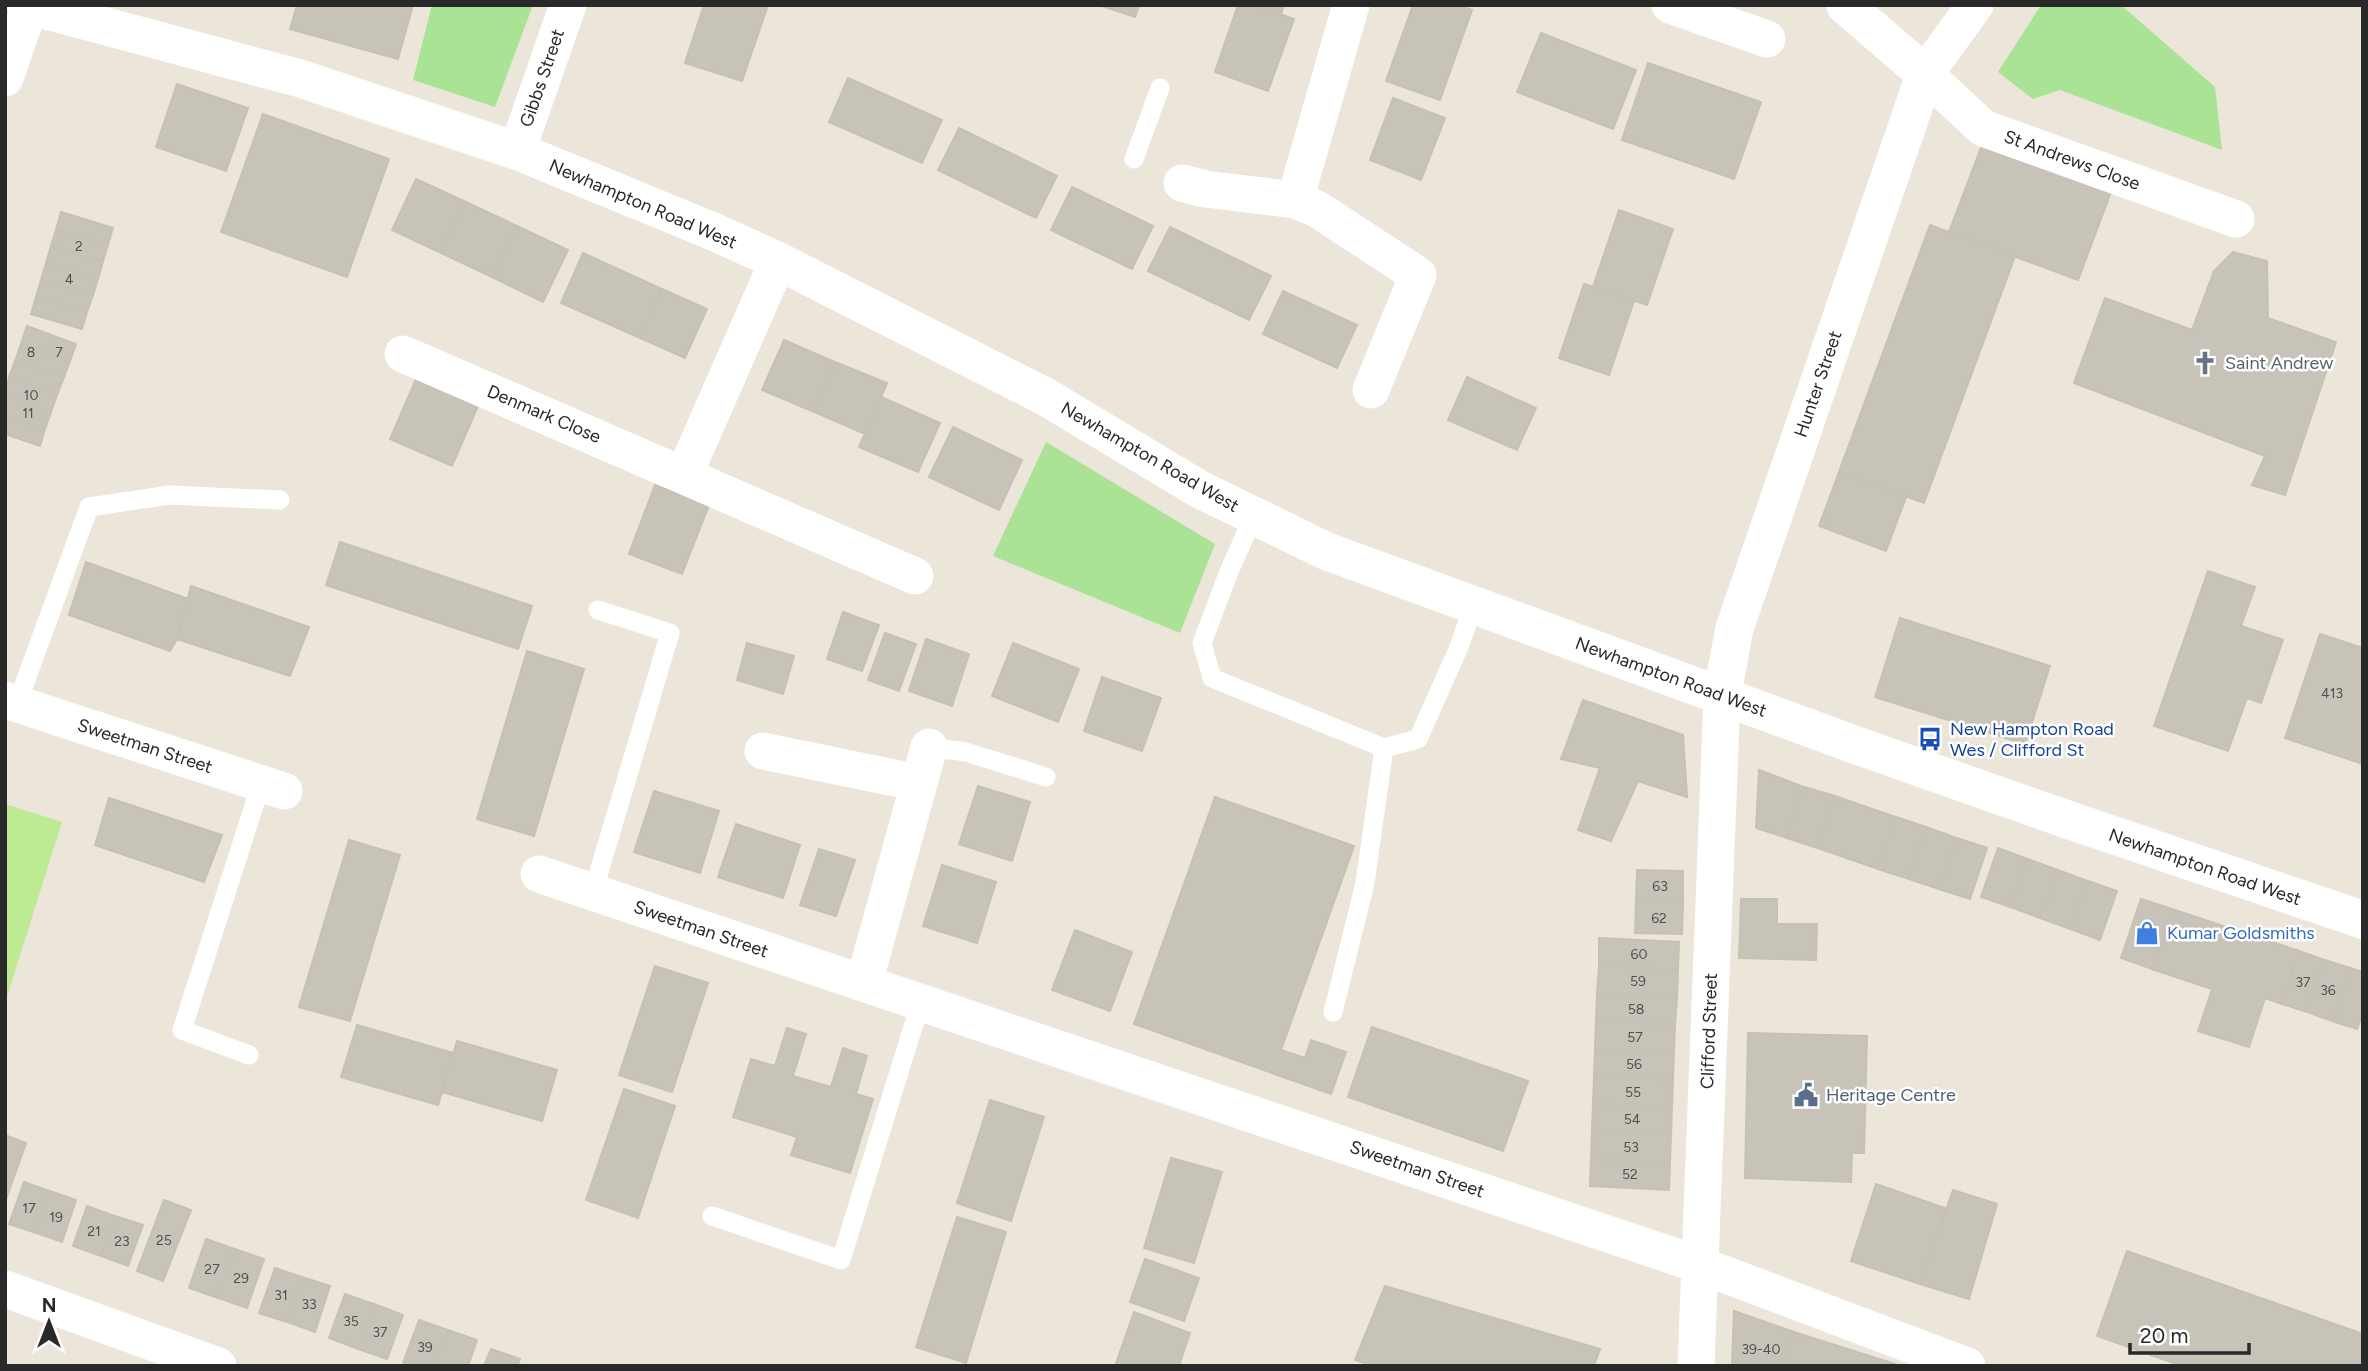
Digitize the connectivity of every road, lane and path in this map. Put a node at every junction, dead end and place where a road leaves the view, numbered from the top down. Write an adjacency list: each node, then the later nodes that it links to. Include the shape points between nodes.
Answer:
1 (568, 5): 11 (street, Gibbs Street)
2 (1351, 5): 14 (street)
3 (1670, 5): 7 (street)
4 (1845, 5): 8 (street)
5 (1975, 5): 8 (street)
6 (28, 6): 9 (street); 11 (street, Newhampton Road West, via 302,79)
7 (1767, 39)
8 (1925, 75): 15 (street, St Andrews Close, via 1983,128); 25 (street, Hunter Street, via 1734,630)
9 (5, 78)
10 (1160, 88): 12 (lane)
11 (517, 151): 16 (street, Newhampton Road West)
12 (1134, 159)
13 (1182, 183): 14 (street)
14 (1294, 200): 18 (street, via 1317,209 1418,275)
15 (2236, 219)
16 (778, 261): 19 (street); 21 (street, Newhampton Road West, via 1046,397 1199,489)
17 (403, 354): 19 (street, Denmark Close)
18 (1371, 390)
19 (684, 475): 22 (street, Denmark Close)
20 (280, 500): 26 (lane, via 170,495 89,507)
21 (1254, 515): 23 (street, Newhampton Road West, via 1326,551); 28 (lane, via 1202,643 1212,678)
22 (915, 576)
23 (1474, 604): 25 (street, Newhampton Road West); 28 (lane, via 1418,739)
24 (598, 610): 34 (lane, via 670,633)
25 (1722, 696): 35 (street, Newhampton Road West); 41 (street, Clifford Street)
26 (11, 702): 32 (street, Sweetman Street)
27 (929, 747): 30 (lane, via 966,752); 31 (street)
28 (1384, 748): 38 (lane, via 1365,883)
29 (763, 751): 31 (street)
30 (1046, 777)
31 (919, 783): 36 (street)
32 (273, 788): 39 (lane, via 182,1030)
33 (539, 874): 34 (street, Sweetman Street)
34 (593, 892): 36 (street, Sweetman Street)
35 (2363, 920)
36 (864, 984): 37 (street, Sweetman Street)
37 (922, 1001): 40 (lane, via 841,1260); 41 (street, Sweetman Street)
38 (1333, 1012)
39 (249, 1055)
40 (712, 1216)
41 (1700, 1265): 44 (street, Clifford Street); 45 (street, Sweetman Street)
42 (5, 1289): 43 (street)
43 (218, 1366)
44 (1696, 1366)
45 (1967, 1366)

